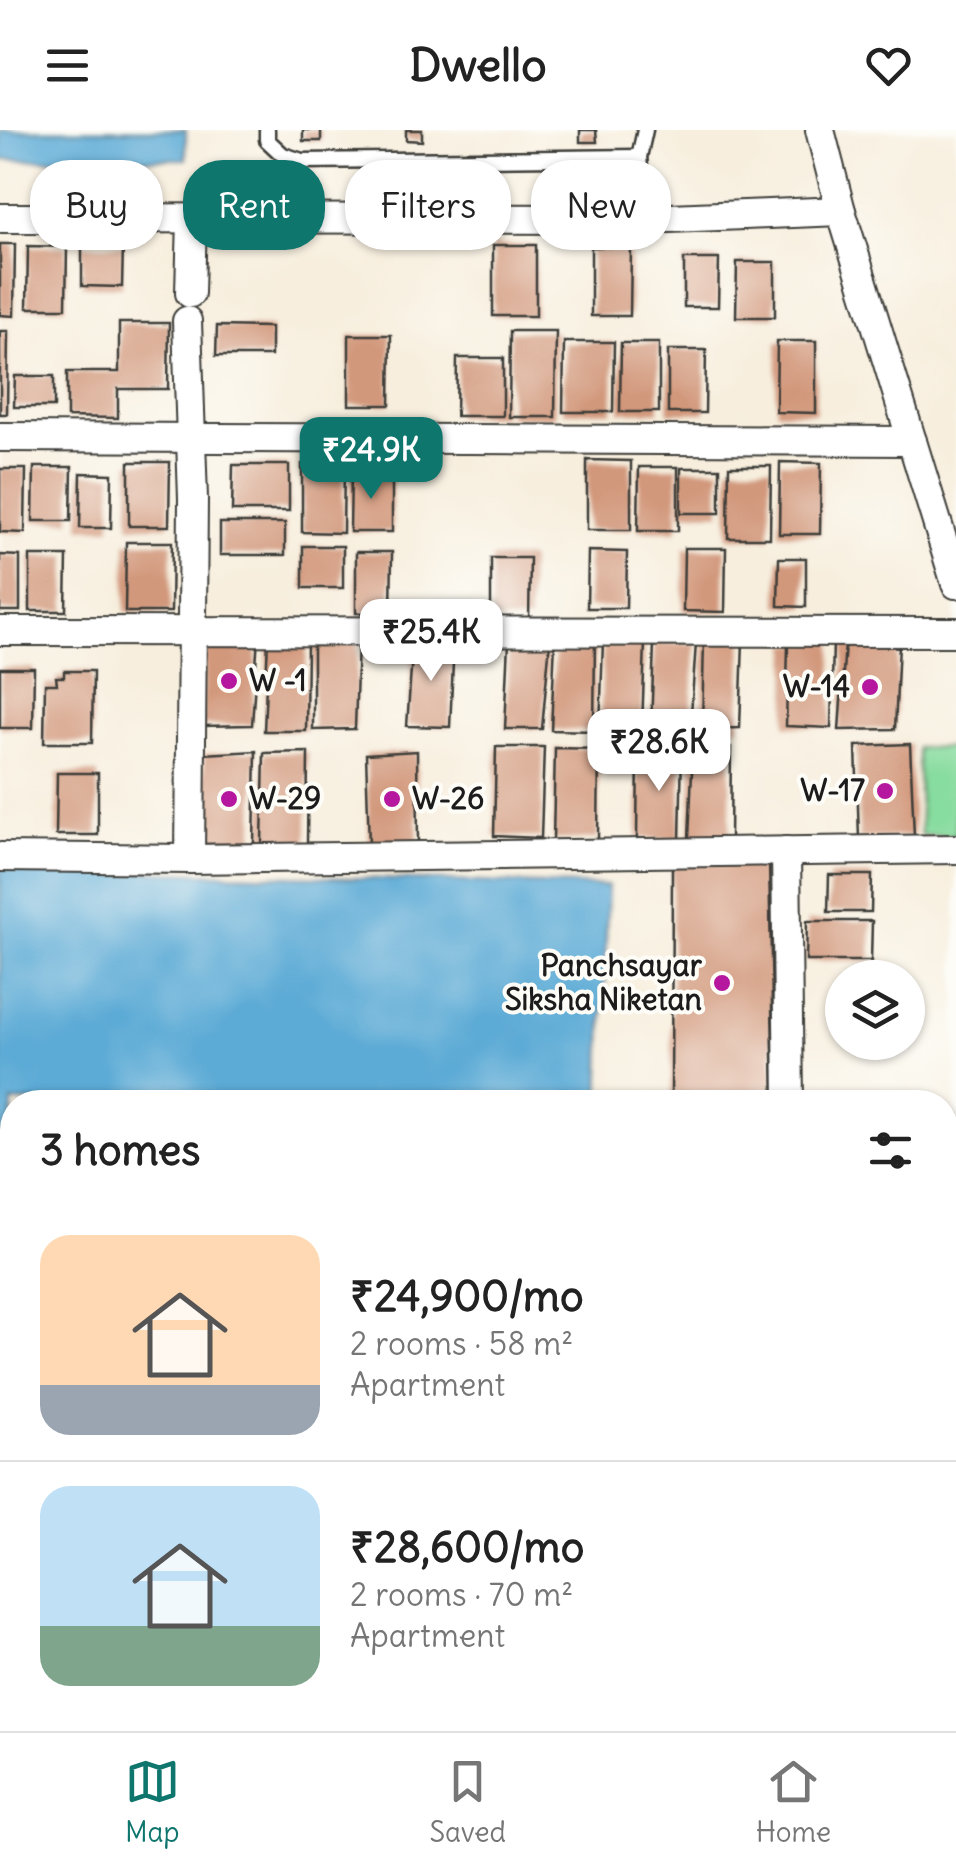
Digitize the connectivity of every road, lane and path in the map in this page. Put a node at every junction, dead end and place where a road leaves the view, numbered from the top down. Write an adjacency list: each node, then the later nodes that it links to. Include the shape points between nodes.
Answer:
1 (267, 130): 4 (lane, via 266,140 283,156 302,161)
2 (645, 130): 4 (lane)
3 (820, 130): 6 (street)
4 (638, 157): 5 (lane)
5 (638, 160)
6 (841, 211): 10 (street); 15 (street)
7 (0, 218): 8 (street)
8 (183, 218)
9 (325, 218): 11 (street)
10 (671, 218)
11 (531, 219)
12 (191, 250): 14 (street)
13 (0, 437): 14 (street)
14 (189, 438): 15 (street); 19 (street)
15 (912, 441): 16 (street)
16 (944, 499): 17 (street)
17 (956, 584)
18 (0, 630): 19 (street)
19 (192, 630): 20 (street); 24 (street)
20 (956, 632)
21 (956, 849): 22 (street)
22 (786, 851): 24 (street); 25 (street)
23 (0, 856): 24 (street)
24 (190, 858)
25 (790, 1090)

